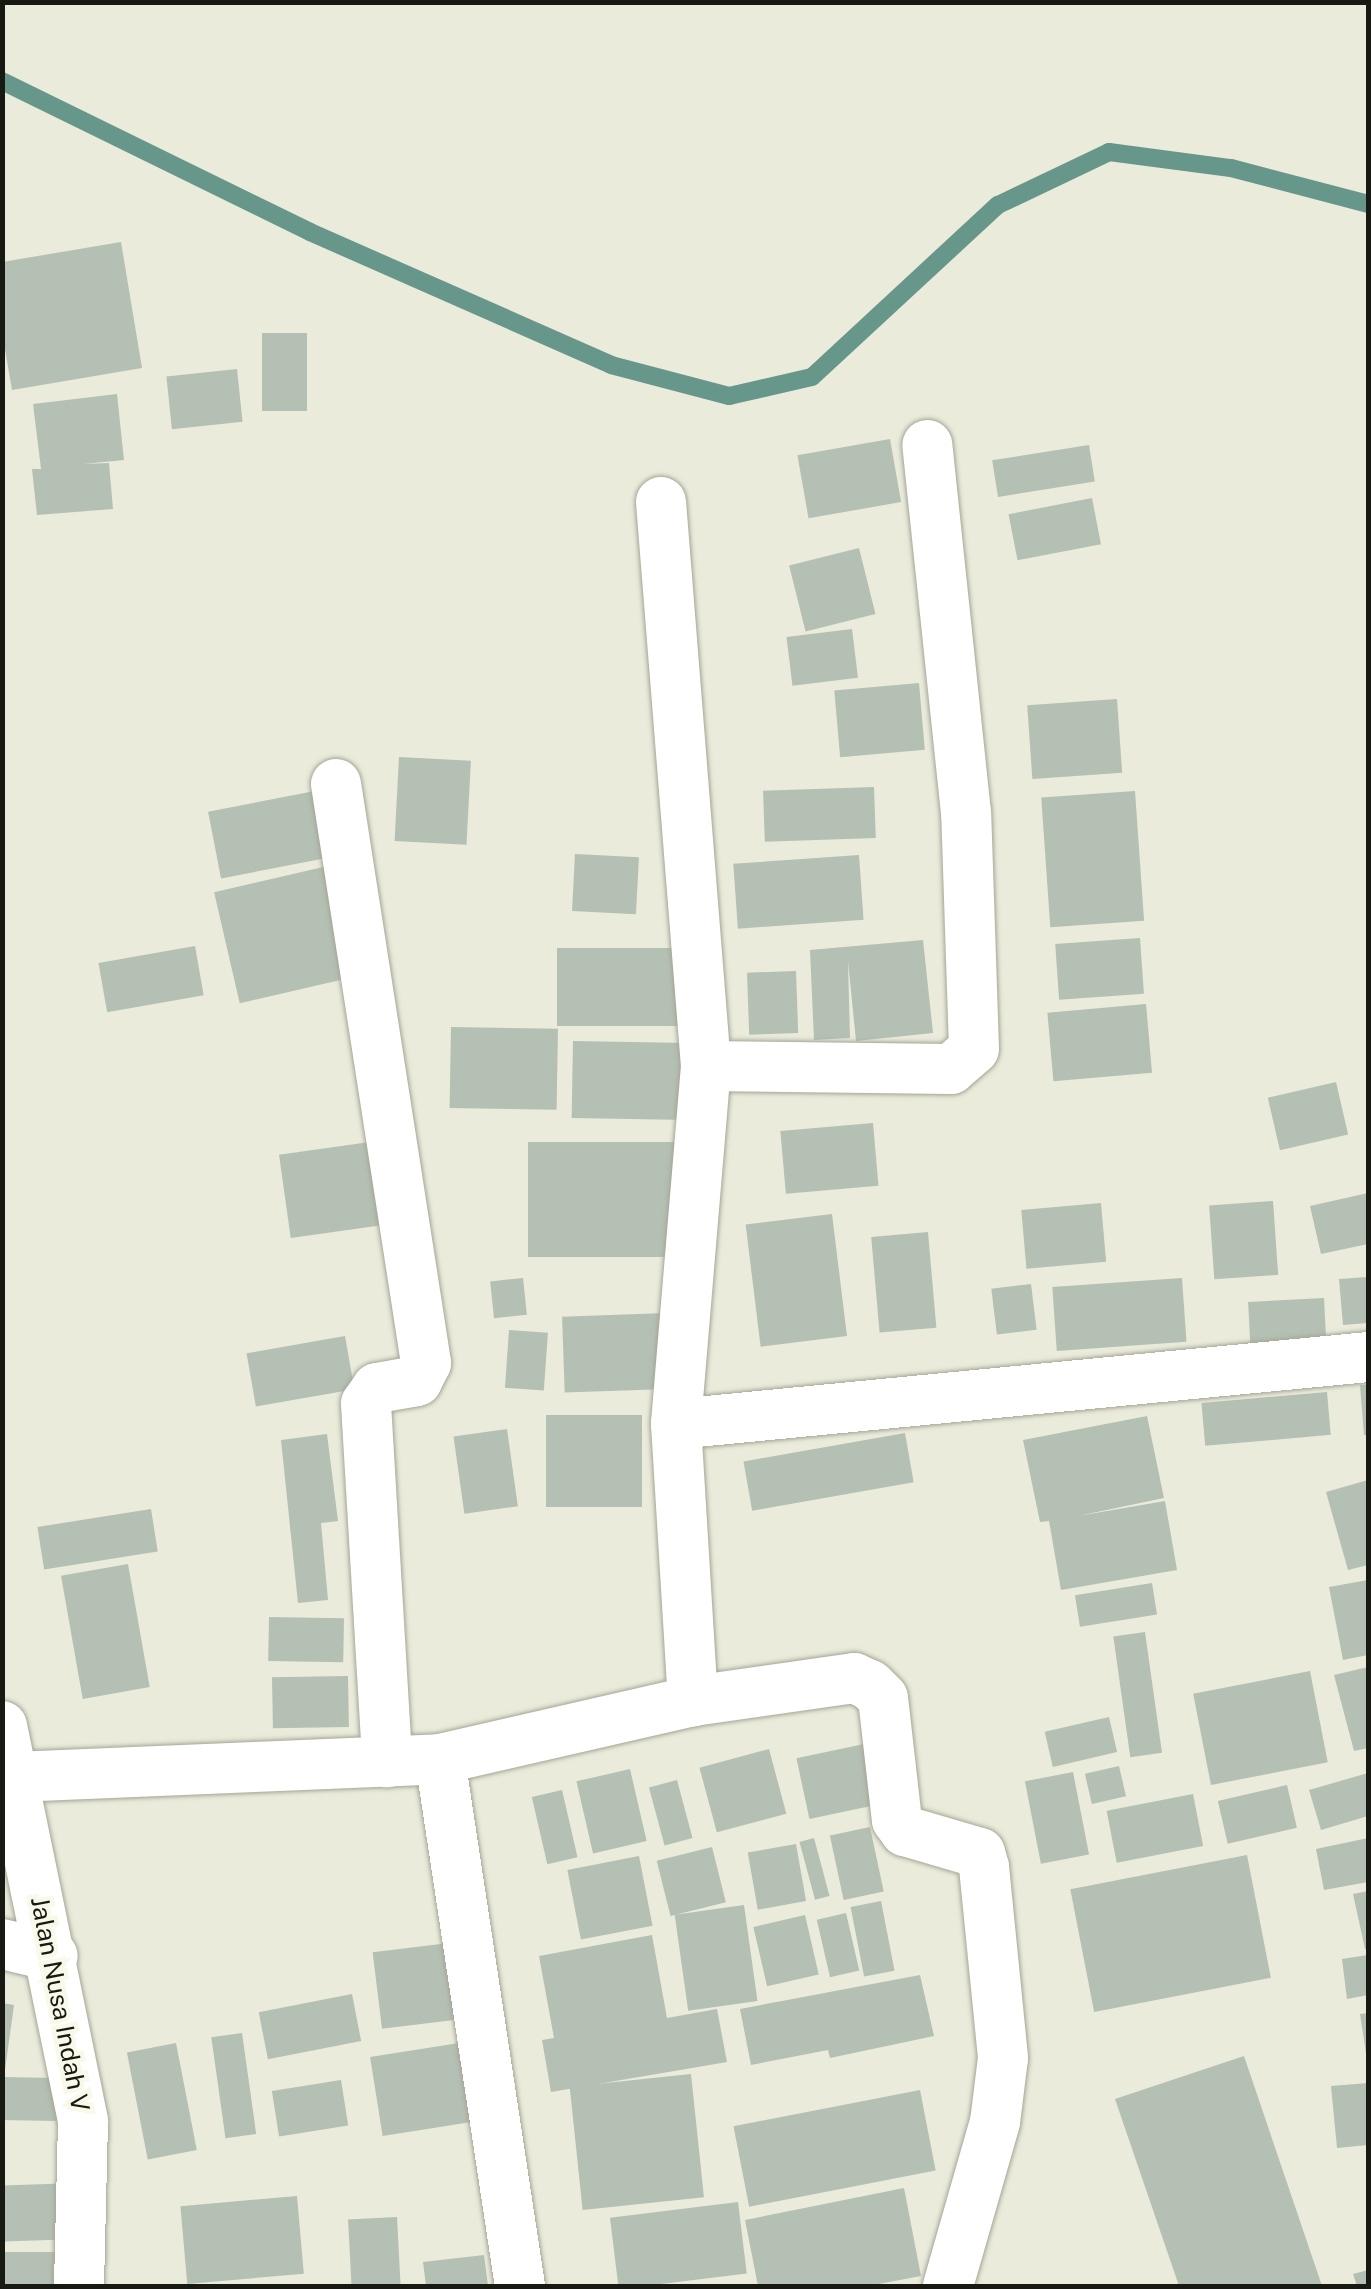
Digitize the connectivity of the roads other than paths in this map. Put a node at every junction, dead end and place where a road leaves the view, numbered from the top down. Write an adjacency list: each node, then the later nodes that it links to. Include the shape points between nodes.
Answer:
1 (927, 445): 4 (street, via 966,813 974,1049 951,1069)
2 (661, 502): 4 (street)
3 (336, 784): 10 (street, via 426,1363 417,1380 377,1388 366,1404)
4 (706, 1066): 6 (street)
5 (1368, 1356): 6 (street)
6 (676, 1424): 7 (street)
7 (693, 1700): 9 (street); 16 (street, via 854,1678 883,1698 897,1820 905,1831 980,1854 1003,2058 994,2122)
8 (2, 1726): 11 (street, Jalan Nusa Indah V)
9 (440, 1759): 10 (street); 15 (street)
10 (387, 1762): 11 (street)
11 (15, 1777): 13 (street, Jalan Nusa Indah V)
12 (2, 1944): 13 (street)
13 (53, 1956): 14 (street, Jalan Nusa Indah V, via 86,2158)
14 (79, 2286)
15 (520, 2286)
16 (948, 2286)

